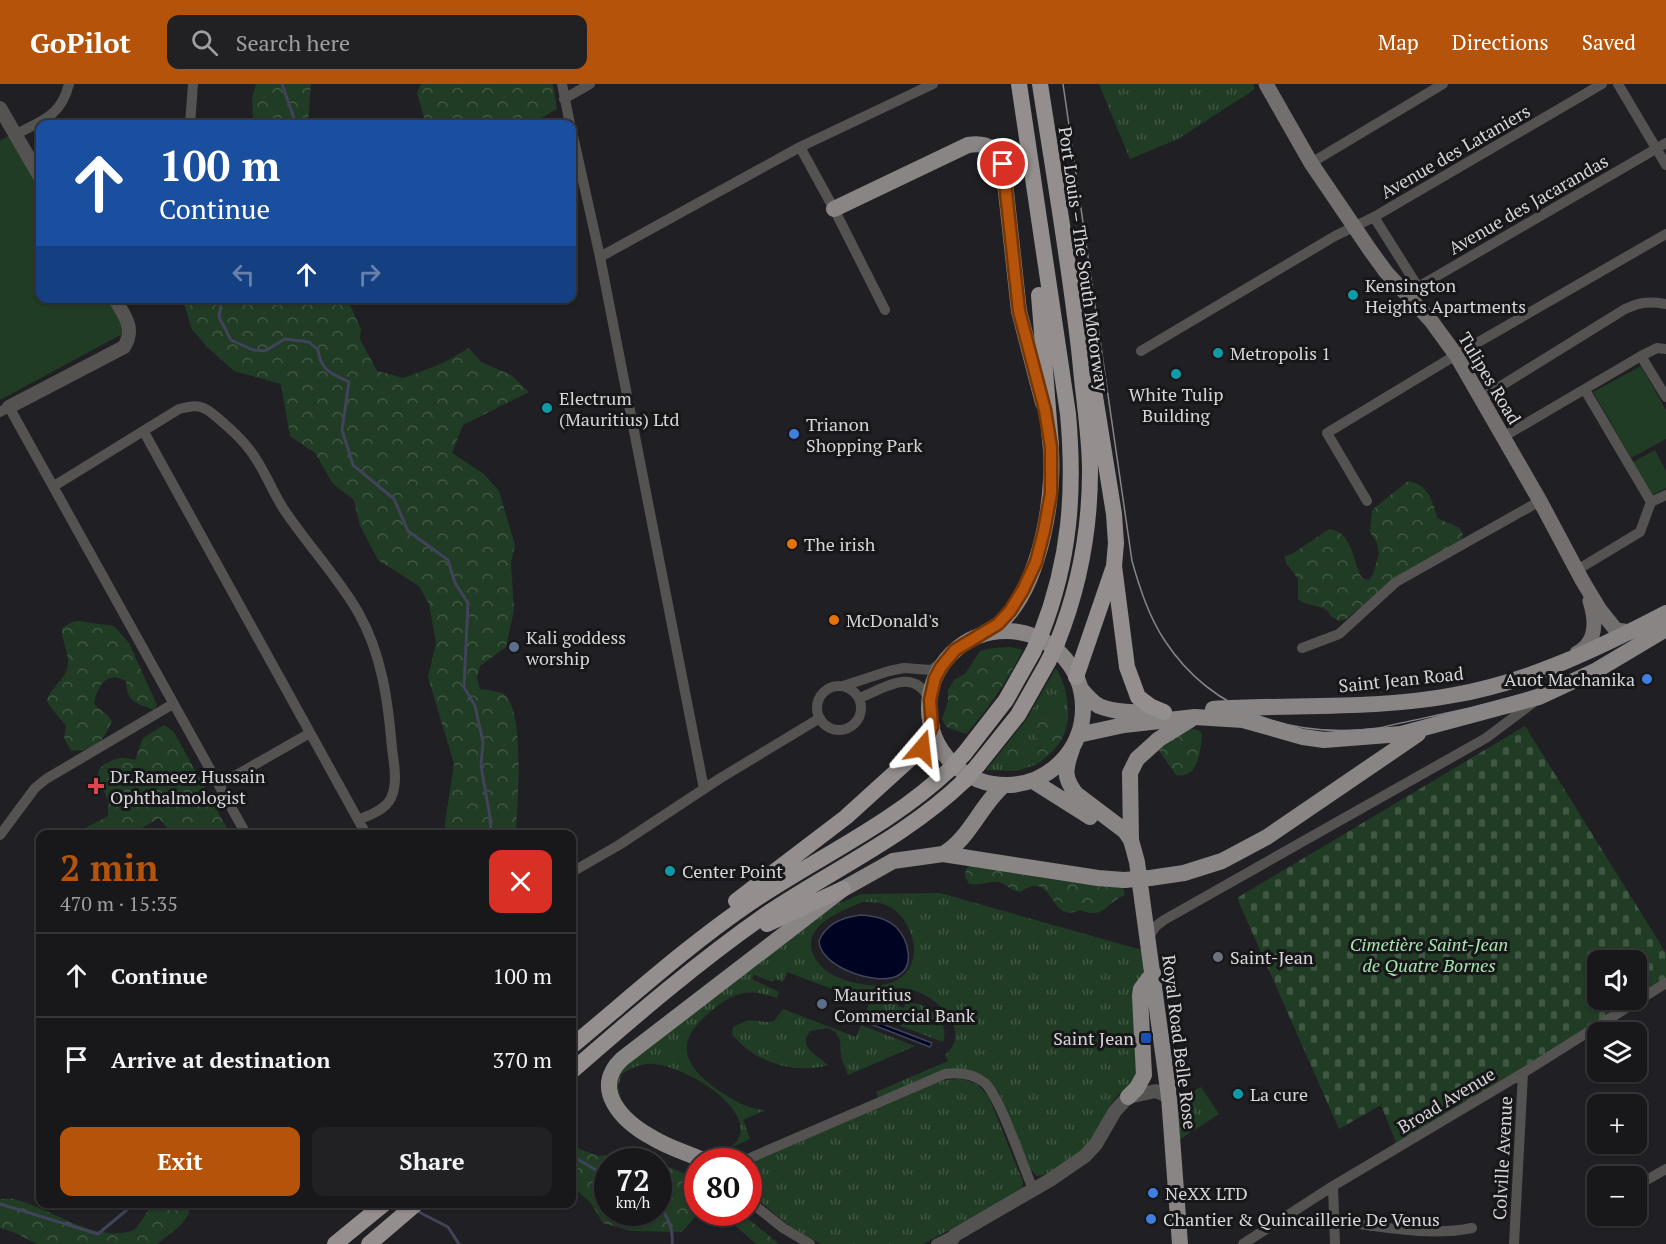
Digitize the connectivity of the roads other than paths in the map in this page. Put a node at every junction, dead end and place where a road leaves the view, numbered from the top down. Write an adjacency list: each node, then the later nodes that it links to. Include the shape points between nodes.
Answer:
1 (69, 84): 14 (street, via 54,114)
2 (193, 84): 15 (street)
3 (562, 84): 12 (street)
4 (590, 84): 12 (street)
5 (933, 84): 20 (street)
6 (1019, 84): 26 (highway)
7 (1040, 84): 33 (highway, Port Louis – The South Motorway)
8 (1443, 84): 23 (street)
9 (1602, 84): 28 (street, Avenue des Lataniers)
10 (1618, 84): 22 (street)
11 (1269, 85): 23 (main road, Tulipes Road)
12 (564, 99): 16 (street)
13 (0, 108): 18 (street)
14 (43, 120)
15 (190, 120)
16 (569, 120)
17 (36, 123): 18 (street)
18 (16, 134): 25 (street)
19 (1666, 143): 22 (street, Avenue des Jacarandas)
20 (800, 147): 27 (street); 31 (street)
21 (576, 149): 31 (street)
22 (1656, 149): 24 (street); 32 (street, Avenue des Jacarandas)
23 (1311, 163): 29 (main road, Tulipes Road)
24 (1666, 165)
25 (36, 170)
26 (1033, 187): 47 (highway, via 1029,200); 90 (highway, bridge, via 1068,414 1072,466 1072,493 1059,581 1033,651 1006,700 950,769 897,812 748,904)
27 (834, 209): 36 (street); 47 (main road, via 968,145 991,146 1003,164 1019,311)
28 (1374, 218): 29 (street, Avenue des Lataniers); 32 (street)
29 (1355, 227): 32 (main road, Tulipes Road, via 1386,272); 38 (street, Avenue des Lataniers)
30 (1666, 234): 39 (street)
31 (600, 257): 78 (street)
32 (1413, 292): 39 (main road, Tulipes Road)
33 (1073, 296): 53 (highway, via 1086,341 1114,514); 88 (highway, Port Louis – The South Motorway, bridge, via 1090,499 1077,584 1048,662 1018,715 965,780 934,808)
34 (117, 303): 44 (street, via 130,331 124,347)
35 (1666, 304): 43 (street, via 1652,301 1625,309)
36 (885, 310)
37 (1666, 349): 40 (street, via 1656,348)
38 (1141, 351)
39 (1455, 355): 43 (main road, Tulipes Road); 50 (street, via 1327,433)
40 (1641, 356): 41 (street); 42 (street)
41 (1585, 390): 46 (street); 52 (street)
42 (1666, 397)
43 (1480, 399): 46 (main road, Tulipes Road)
44 (5, 409): 48 (street)
45 (144, 432): 48 (street); 73 (street); 79 (street, via 179,409 195,405 208,410 249,449 283,508 358,610 371,637 385,687 395,779 390,800 378,812)
46 (1503, 437): 51 (main road, Tulipes Road)
47 (1051, 447): 58 (main road, via 1051,493 1036,562 1010,611)
48 (54, 486): 67 (street)
49 (1666, 495): 52 (street)
50 (1367, 501)
51 (1540, 501): 54 (main road, Tulipes Road); 59 (street, via 1396,582 1339,634)
52 (1651, 502): 54 (street, via 1640,532)
53 (1114, 566): 62 (highway); 68 (highway, via 1130,678 1138,697)
54 (1579, 575): 57 (main road, Tulipes Road, via 1612,627); 61 (main road, via 1592,608 1593,634 1582,651)
55 (1666, 613): 57 (main road, Saint Jean Road)
56 (1666, 629): 64 (main road, via 1597,670)
57 (1630, 632): 61 (main road, Saint Jean Road)
58 (982, 635): 60 (main road); 62 (main road, via 1019,633 1037,638 1067,661)
59 (1302, 648)
60 (948, 658): 63 (street, via 931,670 904,668); 66 (main road, via 935,678)
61 (1556, 665): 69 (main road, Saint Jean Road, via 1484,689 1428,699)
62 (1079, 683): 68 (main road, via 1099,705); 74 (main road, via 1082,720)
63 (843, 686): 65 (street); 70 (street, via 828,689 820,697)
64 (1539, 697): 72 (main road); 87 (street, via 1486,738 1164,920)
65 (859, 698): 66 (street, via 907,681 925,691); 70 (street, via 859,718 849,727 830,727)
66 (930, 700): 71 (main road)
67 (173, 704): 76 (street); 82 (street, via 46,779)
68 (1164, 712): 69 (main road)
69 (1196, 714): 72 (main road, via 1243,720 1324,740 1390,735); 74 (main road, via 1124,725); 83 (main road, Royal Road Belle Rose, via 1137,759 1130,773)
70 (820, 718): 78 (street)
71 (932, 727): 77 (main road, via 942,749 959,768 973,777); 90 (highway, via 922,748 846,818 707,923)
72 (1429, 727): 84 (main road, bridge, via 1267,837 1221,861 1184,873 1124,880 1098,878)
73 (310, 733): 76 (street); 79 (street)
74 (1075, 742): 75 (main road, via 1050,771); 83 (main road, via 1065,768 1071,788 1125,831)
75 (1033, 781): 77 (main road); 83 (main road)
76 (219, 785): 80 (street)
77 (1004, 785): 84 (main road, via 988,800 956,846)
78 (704, 789): 85 (street)
79 (358, 820): 81 (street)
80 (244, 830)
81 (364, 830)
82 (0, 835)
83 (1131, 843): 87 (main road, Royal Road Belle Rose, via 1139,872)
84 (943, 854): 86 (main road, via 893,861)
85 (576, 870)
86 (843, 889): 88 (highway); 97 (main road, via 611,1071 609,1095 623,1114 655,1140)
87 (1147, 939): 89 (main road, Royal Road Belle Rose)
88 (725, 944): 93 (highway, Port Louis – The South Motorway)
89 (1153, 973): 95 (main road, via 1140,996 1144,1075); 96 (main road, Royal Road Belle Rose)
90 (654, 977): 92 (highway)
91 (1666, 983): 94 (street, Broad Avenue)
92 (576, 1043)
93 (576, 1068)
94 (1523, 1073): 101 (street, Broad Avenue); 116 (street, Colville Avenue)
95 (1128, 1097): 96 (street, via 1156,1091); 102 (street, via 1085,1156)
96 (1169, 1097): 113 (main road, Royal Road Belle Rose)
97 (684, 1152)
98 (762, 1153): 102 (street, via 945,1074 966,1074 991,1090)
99 (1666, 1169): 100 (street)
100 (1647, 1180)
101 (1333, 1186): 106 (street); 114 (street, Broad Avenue)
102 (1033, 1189): 108 (street)
103 (379, 1208): 109 (highway)
104 (411, 1208): 110 (highway)
105 (762, 1211): 111 (street)
106 (1334, 1221): 107 (street, via 1434,1232); 115 (street)
107 (1472, 1228)
108 (952, 1239): 112 (street)
109 (335, 1244)
110 (369, 1244)
111 (810, 1244)
112 (936, 1244)
113 (1180, 1244)
114 (1243, 1244)
115 (1335, 1244)
116 (1514, 1244)

